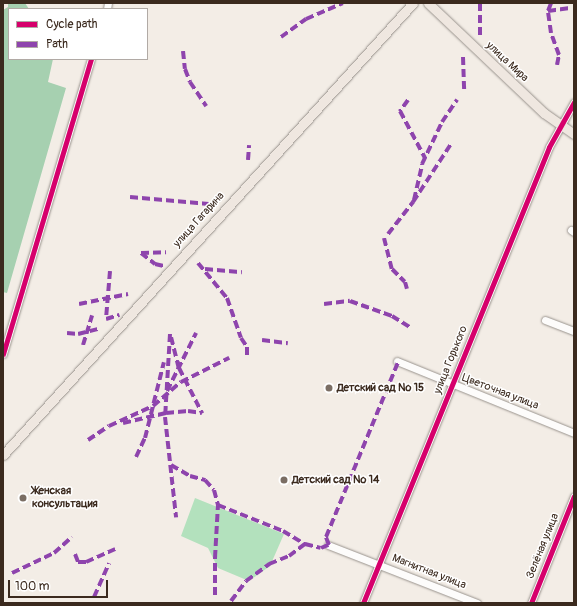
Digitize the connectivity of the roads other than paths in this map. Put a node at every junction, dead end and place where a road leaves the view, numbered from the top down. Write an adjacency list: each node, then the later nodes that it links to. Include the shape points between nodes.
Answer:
1 (413, 3): 13 (main road, улица Гагарина)
2 (428, 3): 5 (main road, улица Мира)
3 (91, 60): 9 (street)
4 (574, 102): 5 (street, улица Горького)
5 (559, 126): 6 (main road, улица Мира); 11 (street, улица Горького)
6 (574, 134)
7 (545, 320): 8 (street)
8 (574, 331)
9 (3, 354)
10 (397, 361): 11 (street, Цветочная улица)
11 (451, 384): 12 (street, Цветочная улица); 16 (street, улица Горького)
12 (574, 433)
13 (3, 455)
14 (574, 496): 19 (street, Зелёная улица)
15 (328, 545): 16 (street, Магнитная улица)
16 (378, 564): 17 (street, улица Горького); 18 (street, Магнитная улица)
17 (363, 603)
18 (477, 603)
19 (532, 603)

